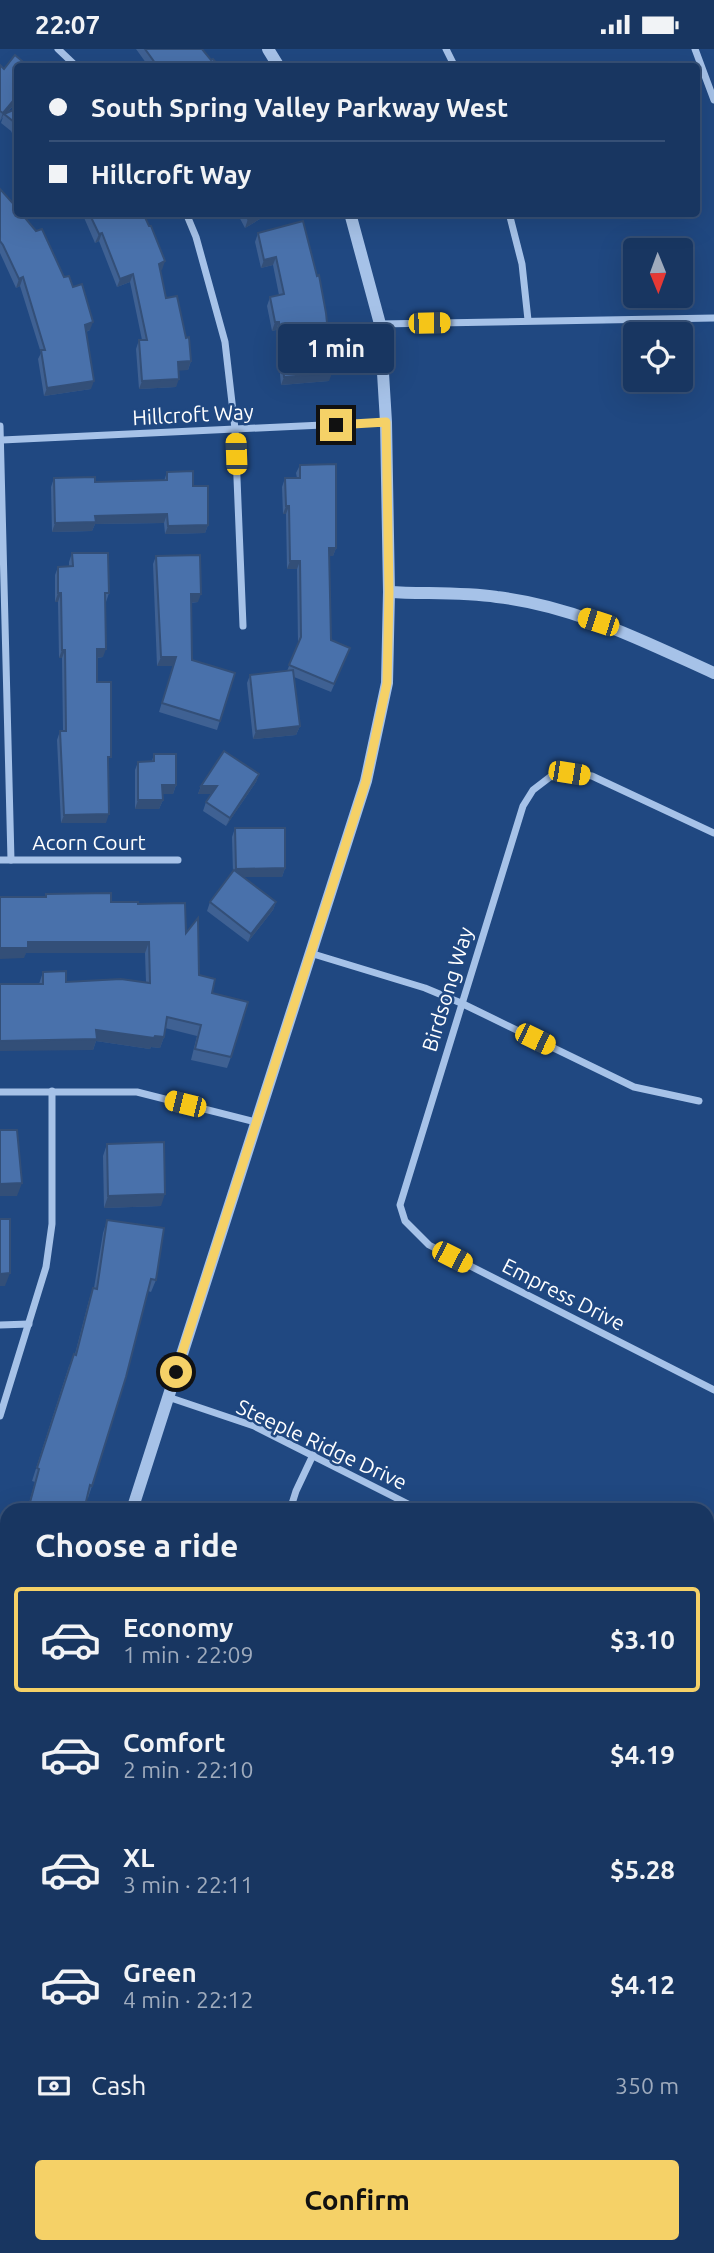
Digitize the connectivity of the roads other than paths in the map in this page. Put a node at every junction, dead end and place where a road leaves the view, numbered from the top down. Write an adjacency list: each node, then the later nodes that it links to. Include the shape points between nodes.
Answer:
1 (58, 49): 3 (street)
2 (695, 49): 4 (street)
3 (73, 63)
4 (711, 85): 5 (street)
5 (714, 100)
6 (188, 217): 14 (street, via 225,342)
7 (351, 217): 11 (street)
8 (510, 217): 10 (street, via 522,264)
9 (714, 318): 10 (street)
10 (528, 320): 11 (street)
11 (380, 324): 12 (street)
12 (386, 422): 14 (street, Hillcroft Way); 16 (street)
13 (0, 426): 15 (street)
14 (235, 429): 15 (street, Hillcroft Way); 17 (street)
15 (2, 440): 21 (street)
16 (389, 592): 18 (street, via 497,597 562,610 616,628); 23 (street, via 387,683 366,781)
17 (243, 626)
18 (714, 673)
19 (714, 833): 24 (street, Birdsong Way, via 592,776 569,773 550,777 533,790 523,806)
20 (0, 860): 21 (street, Acorn Court)
21 (11, 860): 22 (street, Acorn Court)
22 (178, 860)
23 (310, 953): 24 (street); 28 (street)
24 (461, 1003): 27 (street, via 634,1087); 29 (street, Birdsong Way, via 400,1205)
25 (52, 1091): 26 (street); 28 (street, via 138,1092); 30 (street, via 51,1224 46,1267)
26 (0, 1092)
27 (699, 1101)
28 (256, 1122): 33 (street)
29 (405, 1221): 32 (street, Empress Drive, via 429,1245)
30 (29, 1324): 31 (street); 34 (street)
31 (0, 1325)
32 (714, 1390)
33 (168, 1397): 35 (street, Steeple Ridge Drive, via 254,1426); 36 (street)
34 (0, 1416)
35 (313, 1455): 37 (street); 38 (street, Steeple Ridge Drive)
36 (134, 1503)
37 (293, 1503)
38 (406, 1503)

